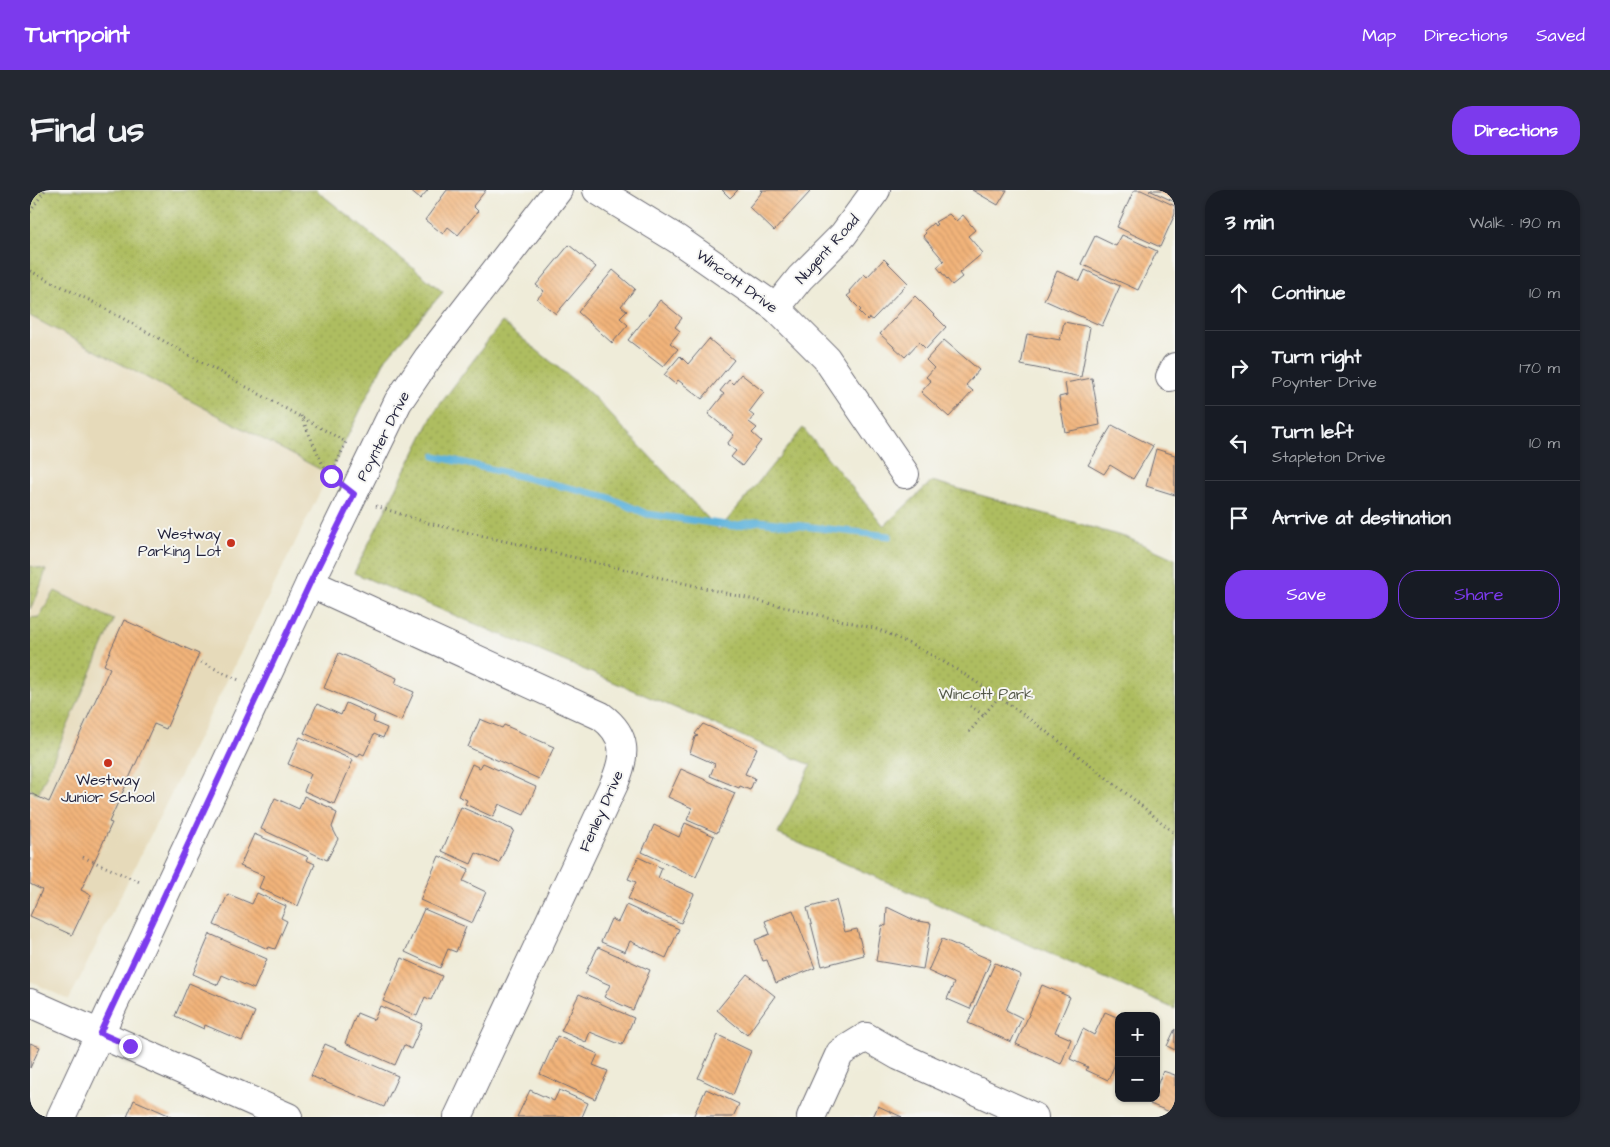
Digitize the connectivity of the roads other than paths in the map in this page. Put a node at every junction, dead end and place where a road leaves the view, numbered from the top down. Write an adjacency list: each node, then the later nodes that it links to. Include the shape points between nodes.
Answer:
1 (558, 190): 6 (street, Poynter Drive, via 428,358 398,402)
2 (597, 190): 4 (street, Wincott Drive, via 677,239)
3 (876, 190): 4 (street, Nugent Road, via 843,235 800,278)
4 (776, 308): 5 (street, Wincott Drive, via 826,358)
5 (905, 474)
6 (310, 583): 8 (street, Poynter Drive); 11 (street, Fenley Drive, via 601,716 622,744 622,762 614,784)
7 (30, 1003): 8 (street)
8 (100, 1033): 9 (street, Poynter Drive); 10 (street)
9 (61, 1117)
10 (288, 1117)
11 (458, 1117)
12 (811, 1117): 13 (street, via 840,1053 866,1037 899,1056)
13 (1034, 1117)

